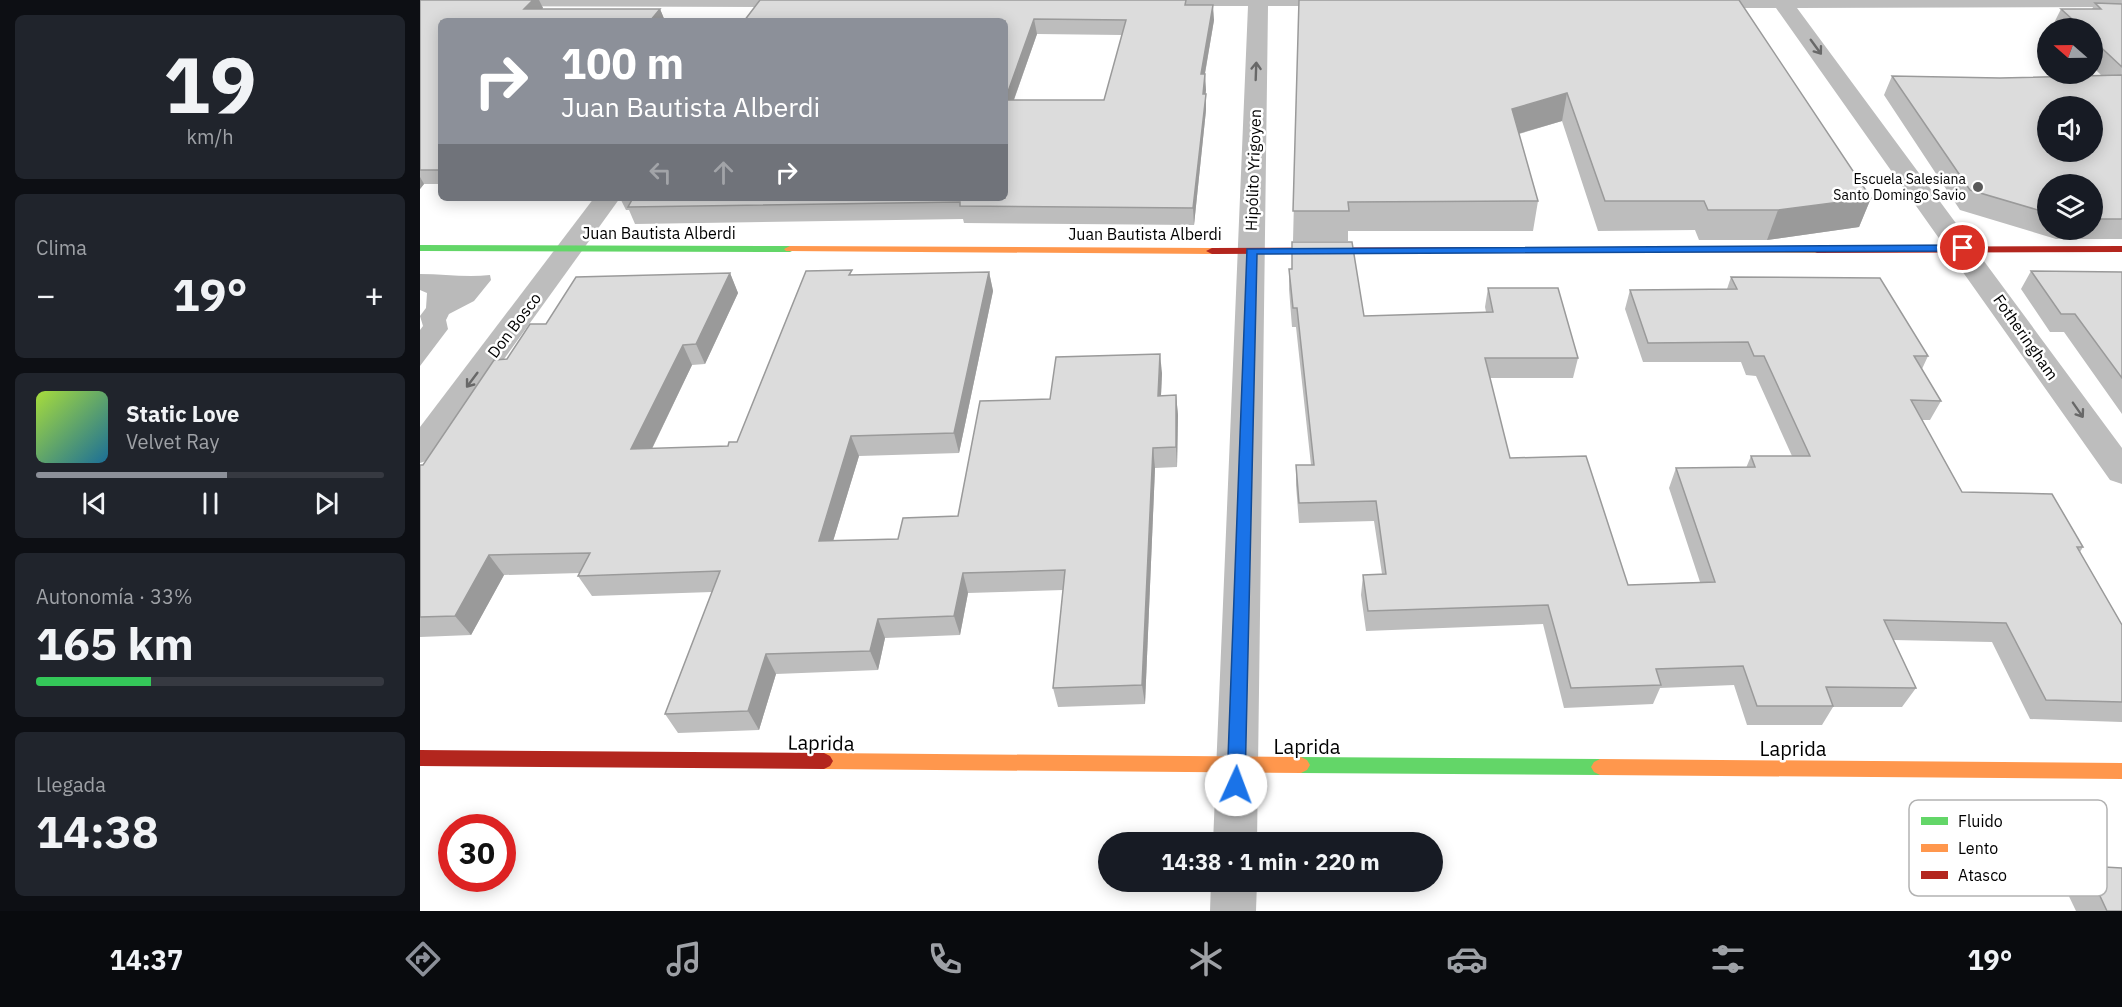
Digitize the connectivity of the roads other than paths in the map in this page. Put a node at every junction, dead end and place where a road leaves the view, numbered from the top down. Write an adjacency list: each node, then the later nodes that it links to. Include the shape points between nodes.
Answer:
1 (420, 0): 2 (street)
2 (748, 0): 6 (street); 10 (street)
3 (1127, 0): 4 (street)
4 (1258, 0): 5 (street); 16 (street, Hipólito Yrigoyen, one-way to 4)
5 (1365, 0)
6 (819, 1)
7 (1782, 1): 8 (street); 9 (street); 12 (street, Fotheringham, one-way to 12)
8 (2122, 1)
9 (1675, 2)
10 (735, 18)
11 (605, 201): 14 (street, Don Bosco)
12 (1963, 248): 15 (street, Juan Bautista Alberdi); 16 (street, Juan Bautista Alberdi); 18 (street, Fotheringham, one-way to 18)
13 (420, 249): 14 (street, Juan Bautista Alberdi)
14 (570, 249): 16 (street, Juan Bautista Alberdi); 17 (street, Don Bosco, one-way to 17)
15 (2122, 249)
16 (1251, 251): 20 (street, Hipólito Yrigoyen)
17 (420, 451)
18 (2122, 472)
19 (420, 758): 20 (street, Laprida)
20 (1237, 766): 21 (street, Laprida); 22 (street, Hipólito Yrigoyen)
21 (2122, 771)
22 (1235, 832)
23 (1233, 892): 24 (street)
24 (1233, 911)

